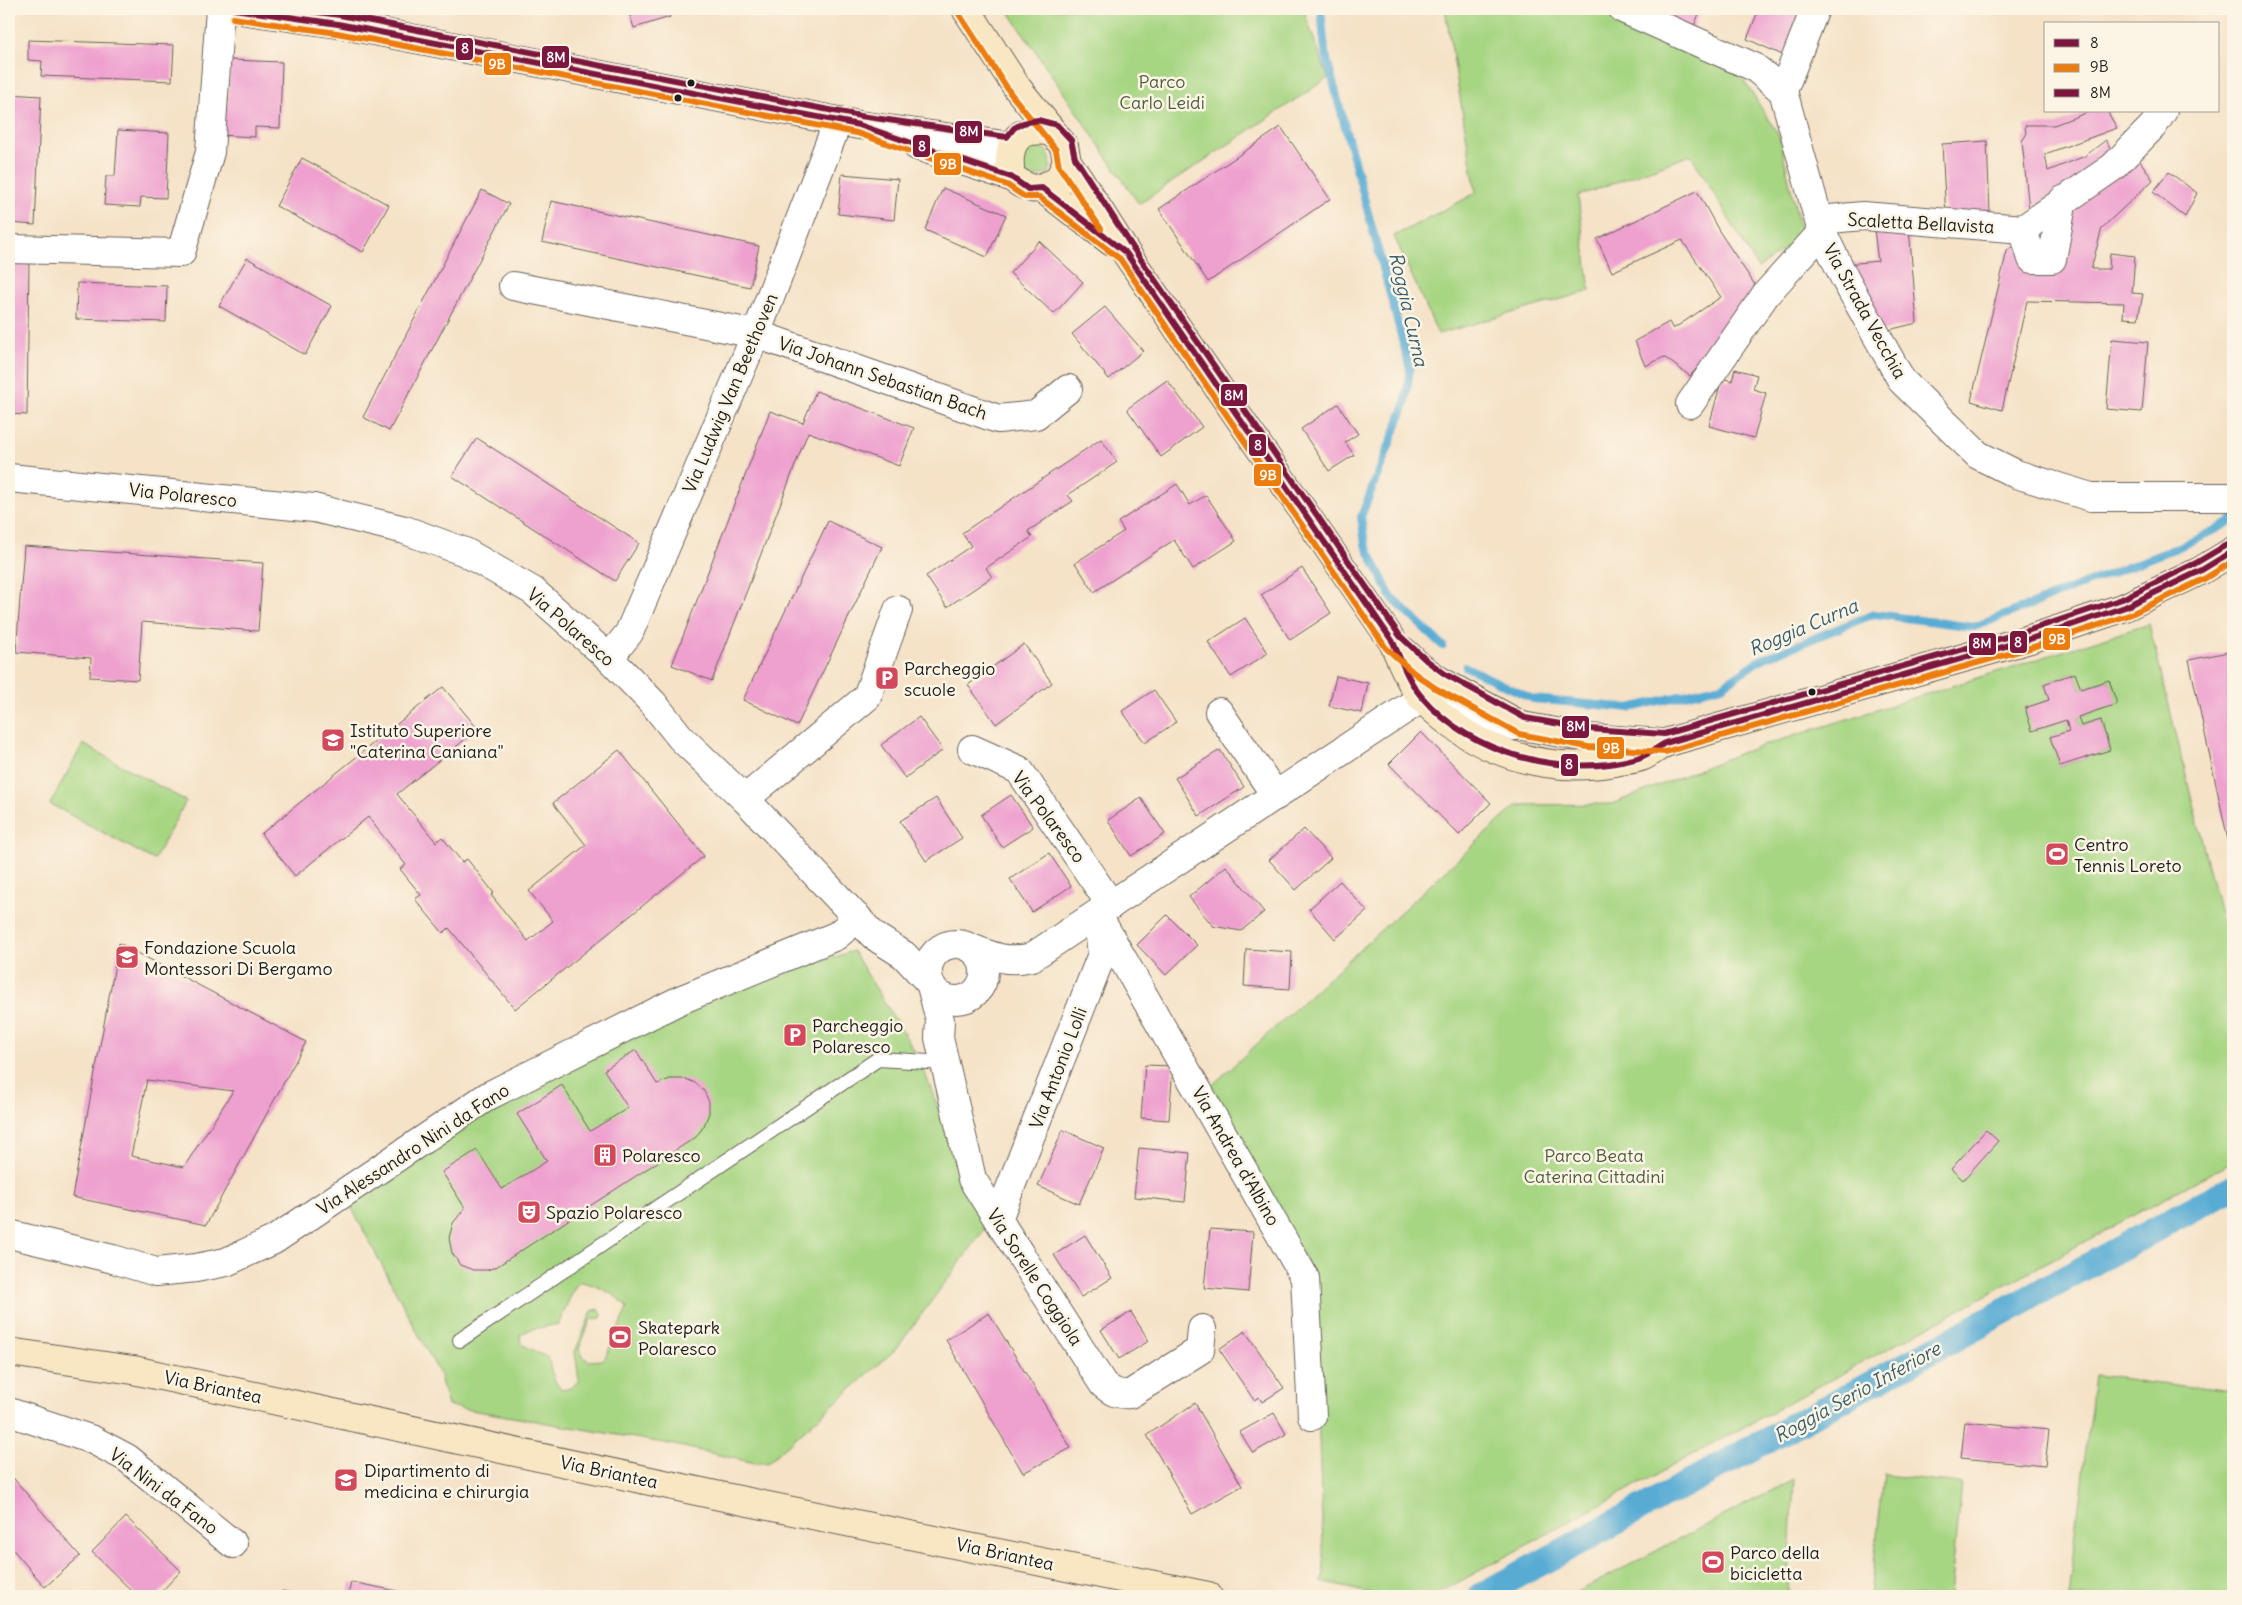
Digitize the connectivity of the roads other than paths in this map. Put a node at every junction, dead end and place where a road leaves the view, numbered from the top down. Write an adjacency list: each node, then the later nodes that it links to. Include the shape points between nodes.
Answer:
1 (220, 9): 18 (street, via 210,152 181,253)
2 (234, 9): 9 (street, via 338,24)
3 (966, 9): 6 (street)
4 (1622, 9): 7 (street, via 1754,67)
5 (1815, 9): 7 (street)
6 (1018, 90): 10 (street); 11 (street)
7 (1783, 91): 16 (street, Via Strada Vecchia)
8 (2162, 112): 15 (street, via 2113,167)
9 (848, 123): 11 (street); 13 (street); 21 (street, Via Ludwig Van Beethoven)
10 (1052, 132): 11 (street, via 1027,131); 12 (street, via 1064,146)
11 (1016, 140): 13 (street, via 1008,159)
12 (1067, 162): 14 (street, via 1058,181); 19 (street)
13 (1011, 177): 14 (street, via 1028,189)
14 (1042, 188): 19 (street)
15 (2064, 200): 17 (street); 17 (street, via 2052,259 2032,259)
16 (1821, 226): 17 (street, Scaletta Bellavista, via 1863,216); 23 (street, via 1766,294); 25 (street, Via Strada Vecchia, via 1845,279 1902,381 1978,455 2016,474 2092,497)
17 (2023, 229)
18 (9, 249)
19 (1126, 253): 29 (street, via 1393,642)
20 (513, 286): 21 (street, Via Johann Sebastian Bach)
21 (756, 334): 22 (street, Via Johann Sebastian Bach, via 998,419 1036,415); 28 (street, Via Ludwig Van Beethoven, via 629,633)
22 (1068, 389)
23 (1690, 404)
24 (9, 478): 28 (street, Via Polaresco, via 314,508 405,530 465,552 533,591)
25 (2229, 497)
26 (2233, 551): 31 (street, via 2200,571 2116,611 2030,639)
27 (898, 610): 34 (street, via 867,698)
28 (609, 658): 34 (street, Via Polaresco, via 653,703 681,738)
29 (1431, 690): 31 (street, via 1460,710 1502,727 1522,726 1590,738); 31 (street, via 1463,732 1528,761 1557,766 1594,766 1642,756); 33 (street)
30 (1219, 712): 33 (street)
31 (1664, 743)
32 (972, 749): 35 (street, Via Polaresco, via 1019,770)
33 (1276, 796): 35 (street)
34 (745, 799): 36 (street, Via Polaresco)
35 (1104, 910): 39 (street); 43 (street, Via Antonio Lolli, via 1102,954); 49 (street, Via Andrea d'Albino, via 1305,1278)
36 (858, 918): 37 (street, Via Polaresco); 44 (street, Via Alessandro Nini da Fano, via 836,936 680,1000 488,1096 274,1240 226,1262 156,1272 113,1258)
37 (883, 942): 38 (street, Via Polaresco, via 915,951); 40 (street, Via Polaresco, via 904,955)
38 (960, 946): 39 (street, via 999,960 1016,961); 40 (street, via 934,954 928,971); 41 (street, via 981,958 984,968 983,983)
39 (1032, 957): 41 (street)
40 (931, 984): 41 (street, Via Polaresco, via 936,992 950,1000); 42 (street, Via Sorelle Coggiola, via 940,1020)
41 (970, 997): 42 (street, via 951,1012)
42 (942, 1051): 43 (street, Via Sorelle Coggiola, via 972,1179); 46 (lane, via 878,1059)
43 (998, 1219): 45 (street, Via Sorelle Coggiola, via 1103,1384 1111,1391 1119,1395 1130,1394 1200,1350)
44 (9, 1234)
45 (1202, 1329)
46 (460, 1340)
47 (10, 1350): 51 (street, Via Briantea, via 133,1370)
48 (9, 1412): 50 (street, Via Nini da Fano, via 86,1437 127,1458)
49 (1312, 1416)
50 (233, 1544)
51 (1208, 1596)

